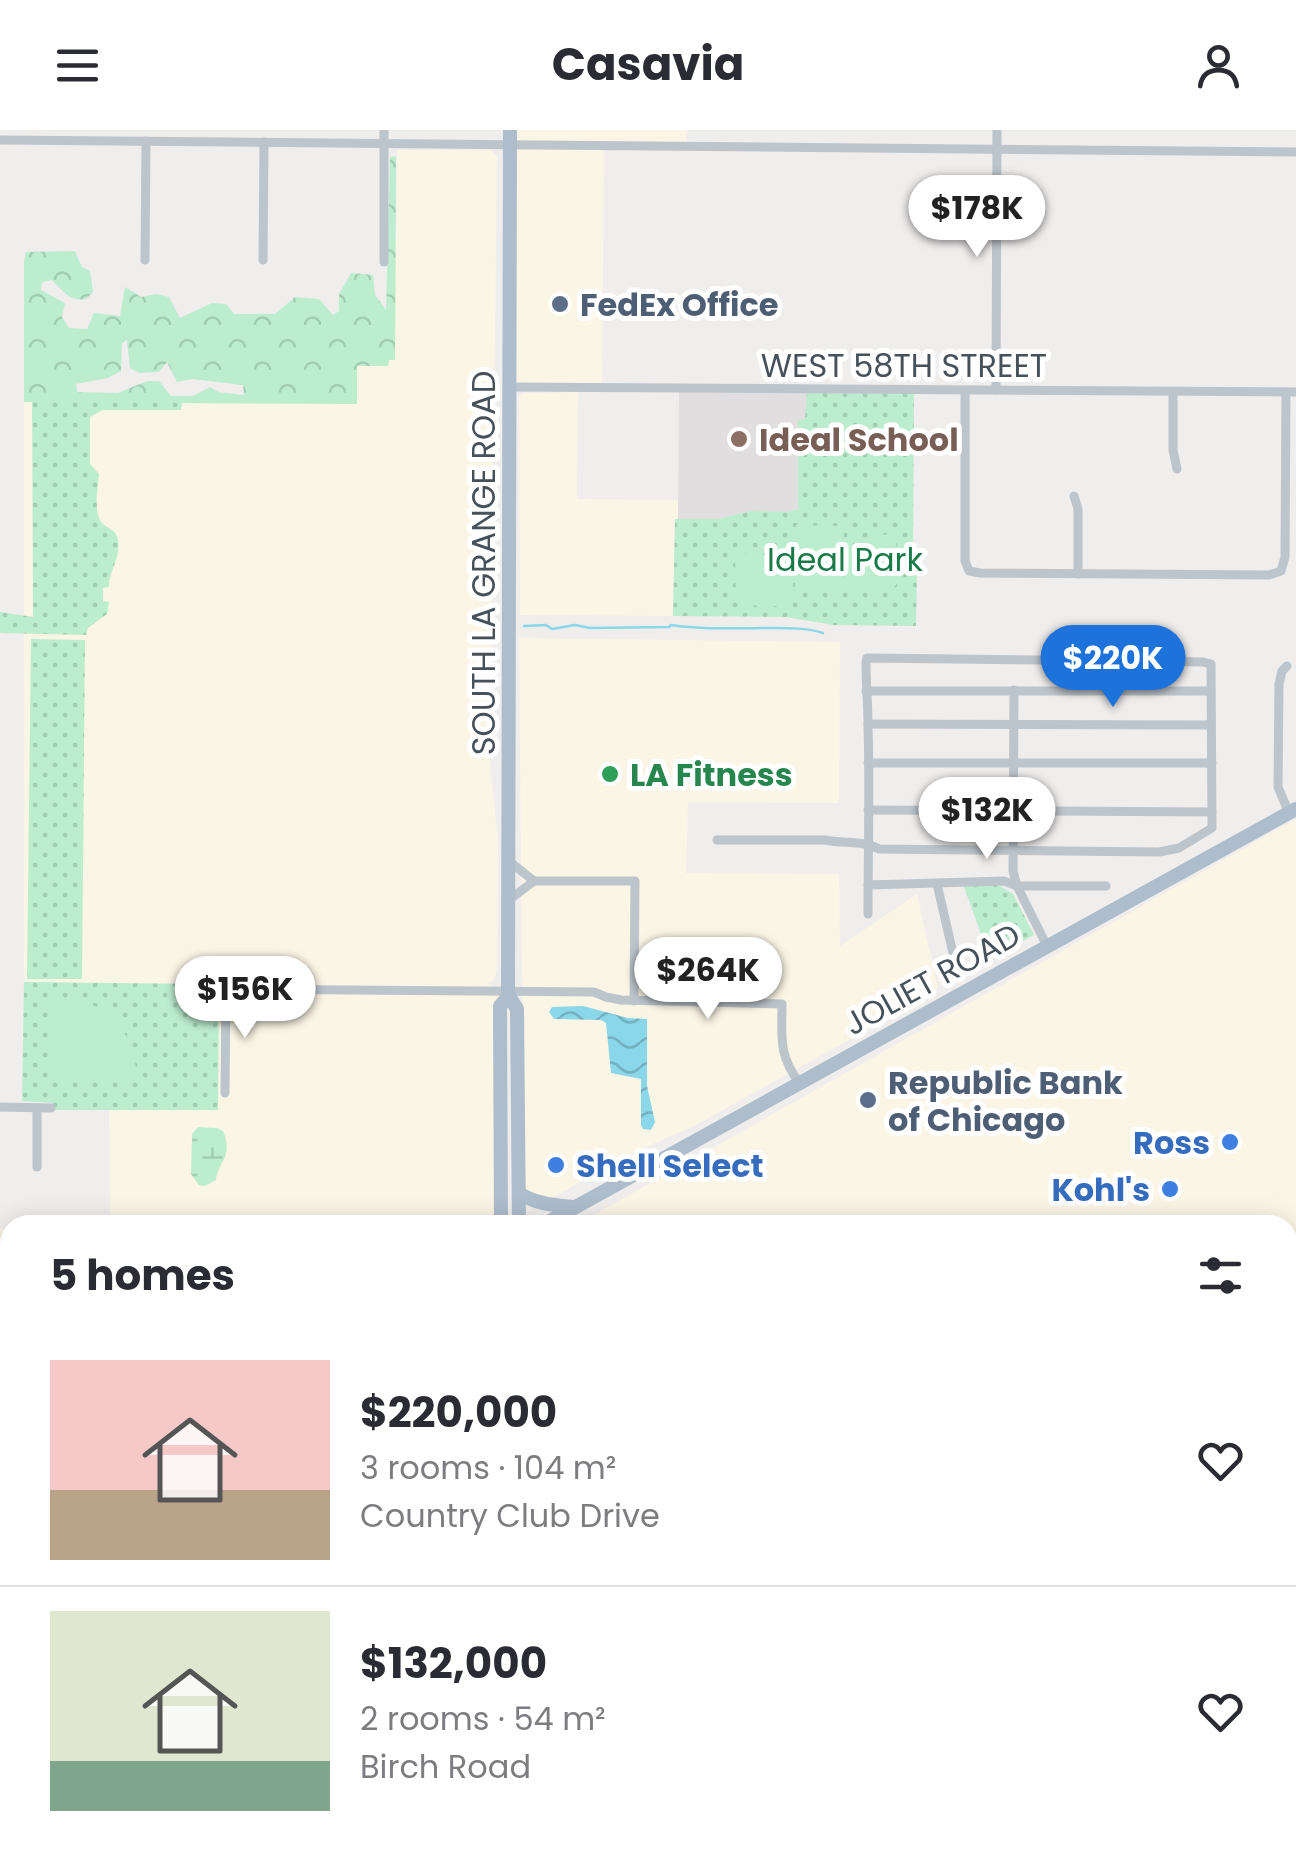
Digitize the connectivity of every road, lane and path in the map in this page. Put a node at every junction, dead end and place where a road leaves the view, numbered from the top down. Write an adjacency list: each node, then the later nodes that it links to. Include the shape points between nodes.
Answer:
1 (384, 130): 9 (street)
2 (997, 130): 10 (street)
3 (90, 135): 6 (street); 7 (street)
4 (222, 136): 7 (street); 8 (street)
5 (510, 137): 9 (street); 10 (street); 15 (main road, SOUTH LA GRANGE ROAD)
6 (0, 140)
7 (146, 140): 12 (street)
8 (264, 142): 9 (street); 13 (street)
9 (384, 143): 14 (street)
10 (997, 148): 11 (street); 17 (street)
11 (1296, 152)
12 (146, 260)
13 (262, 260)
14 (384, 262)
15 (511, 387): 16 (street, WEST 58TH STREET); 40 (main road, SOUTH LA GRANGE ROAD)
16 (965, 390): 17 (street, WEST 58TH STREET); 22 (street, via 969,571)
17 (996, 390): 18 (street, WEST 58TH STREET)
18 (1173, 392): 19 (street, WEST 58TH STREET); 20 (street)
19 (1291, 392): 22 (street, via 1281,570 1269,576)
20 (1177, 469)
21 (1074, 496): 22 (street)
22 (1078, 574)
23 (1287, 666): 34 (street, via 1279,684 1278,787)
24 (1014, 690): 25 (street); 26 (street); 27 (street)
25 (866, 691): 26 (street, via 867,658 1202,662 1210,664); 28 (street)
26 (1211, 691): 29 (street)
27 (1014, 723): 28 (street); 29 (street); 31 (street)
28 (868, 724): 30 (street)
29 (1211, 726): 32 (street)
30 (868, 763): 31 (street); 33 (street)
31 (1014, 763): 32 (street); 35 (street)
32 (1212, 763): 36 (street)
33 (868, 810): 35 (street); 38 (street)
34 (1292, 811): 48 (main road, JOLIET ROAD)
35 (1014, 812): 36 (street); 39 (street)
36 (1212, 812): 39 (street, via 1212,828 1169,850)
37 (717, 840): 38 (street)
38 (868, 843): 39 (street, via 879,849); 43 (street)
39 (1013, 851): 44 (street)
40 (509, 861): 41 (street); 46 (main road, SOUTH LA GRANGE ROAD)
41 (534, 881): 46 (street); 51 (street, via 635,881)
42 (937, 884): 43 (street); 44 (street); 49 (street)
43 (868, 885): 47 (street)
44 (1017, 886): 45 (street); 48 (street)
45 (1106, 886)
46 (509, 900): 50 (main road, SOUTH LA GRANGE ROAD)
47 (868, 914)
48 (1048, 946): 52 (main road, JOLIET ROAD)
49 (956, 966)
50 (508, 993): 51 (street, via 594,992); 53 (street, via 226,989); 58 (main road, SOUTH LA GRANGE ROAD, via 517,1009); 60 (main road, SOUTH LA GRANGE ROAD, via 500,1006)
51 (634, 1000): 52 (street, via 782,1004 782,1052)
52 (800, 1084): 59 (main road, JOLIET ROAD)
53 (226, 1094)
54 (0, 1108): 55 (street)
55 (37, 1108): 56 (street); 57 (street)
56 (51, 1108)
57 (37, 1168)
58 (519, 1193): 59 (main road); 61 (main road, SOUTH LA GRANGE ROAD)
59 (574, 1208): 62 (main road, JOLIET ROAD)
60 (501, 1215)
61 (518, 1215)
62 (561, 1215)

